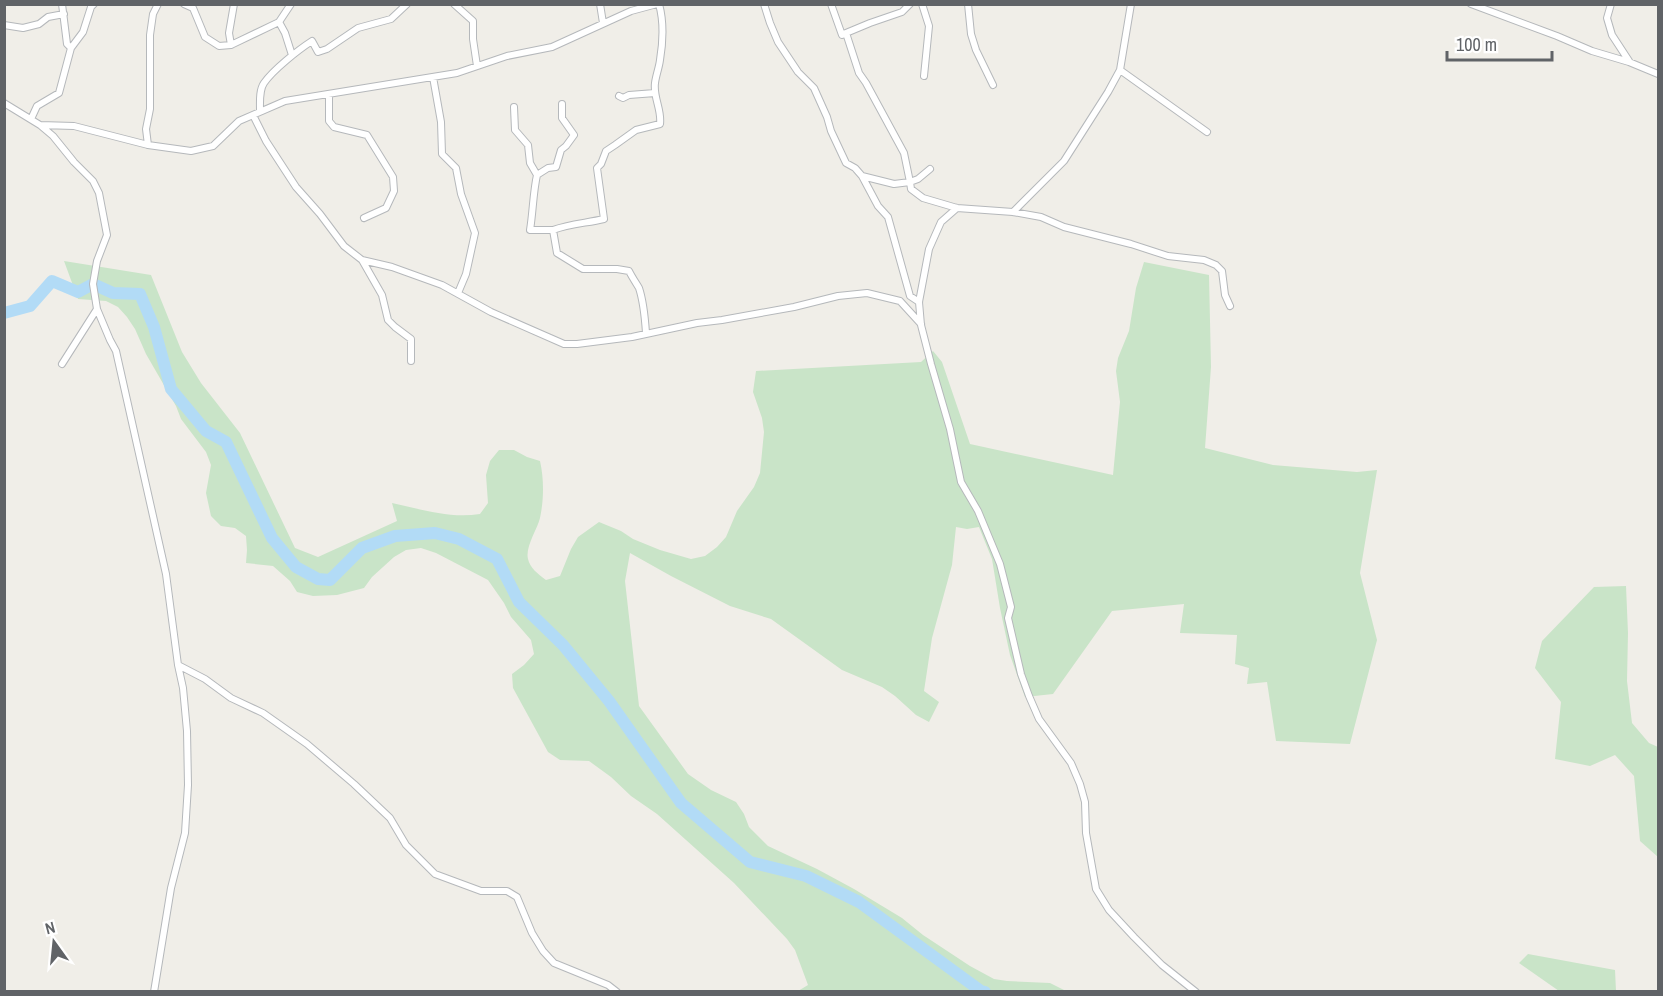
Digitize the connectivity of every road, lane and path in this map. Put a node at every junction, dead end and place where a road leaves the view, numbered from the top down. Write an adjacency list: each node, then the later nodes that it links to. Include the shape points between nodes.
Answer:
1 (62, 4): 19 (street)
2 (94, 4): 25 (street, via 83,32)
3 (158, 4): 45 (street, via 150,35)
4 (183, 4): 24 (street, via 193,8 205,37 219,46)
5 (234, 4): 24 (street)
6 (408, 4): 26 (street, via 390,19 358,28 327,49 318,52 312,41)
7 (454, 4): 28 (street, via 473,21)
8 (600, 4): 21 (street)
9 (658, 4): 21 (street); 34 (street, via 663,16)
10 (764, 4): 48 (street, via 778,42 813,88 846,162)
11 (831, 4): 23 (street, via 842,35)
12 (910, 4): 23 (street, via 902,12)
13 (922, 4): 31 (street, via 928,26)
14 (968, 4): 33 (street, via 971,34)
15 (1131, 4): 29 (street)
16 (1471, 4): 27 (street)
17 (1611, 4): 27 (street, via 1607,18 1612,35)
18 (291, 6): 20 (street)
19 (64, 14): 22 (street, via 22,28); 25 (street, via 67,44)
20 (279, 22): 24 (street); 26 (street)
21 (603, 23): 28 (street, via 552,47)
22 (4, 26)
23 (846, 33): 49 (street, via 860,73 904,153)
24 (231, 45)
25 (71, 48): 42 (street, via 59,93 37,106)
26 (292, 55): 40 (street, via 263,84)
27 (1629, 62): 30 (street)
28 (477, 66): 32 (street)
29 (1120, 70): 44 (street); 51 (street, via 1064,161)
30 (1659, 74)
31 (924, 76)
32 (433, 77): 35 (street); 55 (street, via 442,154 456,168 475,233)
33 (993, 85)
34 (655, 93): 36 (street); 53 (street, via 660,124 636,130 606,151 597,168 604,219)
35 (329, 94): 40 (street, via 285,101); 52 (street, via 329,121 334,127 367,135 393,177 394,191 386,208)
36 (618, 96)
37 (4, 103): 42 (street)
38 (562, 104): 47 (street, via 562,118 574,135 561,150 556,167)
39 (514, 107): 47 (street, via 515,130 528,145 530,163)
40 (260, 111): 41 (street)
41 (253, 115): 45 (street, via 239,121 213,146 191,151); 54 (street, via 296,187 344,246)
42 (31, 119): 43 (street)
43 (40, 125): 45 (street, via 74,126); 58 (street, via 93,181 99,193 107,235 93,284)
44 (1207, 132)
45 (148, 145)
46 (930, 169): 49 (street)
47 (537, 175): 53 (street, via 530,230)
48 (862, 176): 49 (street, via 894,184); 56 (street, via 888,217 910,296)
49 (910, 182): 50 (street, via 911,189 923,198)
50 (957, 208): 51 (street); 56 (street, via 941,222 929,249)
51 (1013, 212): 57 (street, via 1168,256 1216,265 1222,271)
52 (364, 218)
53 (553, 230): 60 (street, via 557,253 575,265 583,269 629,271 638,286)
54 (362, 260): 55 (street, via 392,267); 61 (street, via 382,295 388,320 411,339)
55 (458, 293): 60 (street, via 564,344)
56 (919, 302): 59 (street)
57 (1230, 306)
58 (97, 309): 62 (street); 63 (street, via 116,351 127,396 166,574)
59 (921, 325): 60 (street, via 900,301 867,293); 66 (street, via 961,482 1000,564 1021,675 1039,719 1071,764 1080,784 1096,889 1134,937)
60 (646, 333)
61 (411, 361)
62 (62, 364)
63 (178, 665): 64 (street, via 187,731 185,833 171,888); 65 (street, via 263,713 307,744 390,818 406,844 435,874 481,891 507,891 517,897 532,933 554,963 609,985)
64 (154, 992)
65 (617, 992)
66 (1196, 992)

